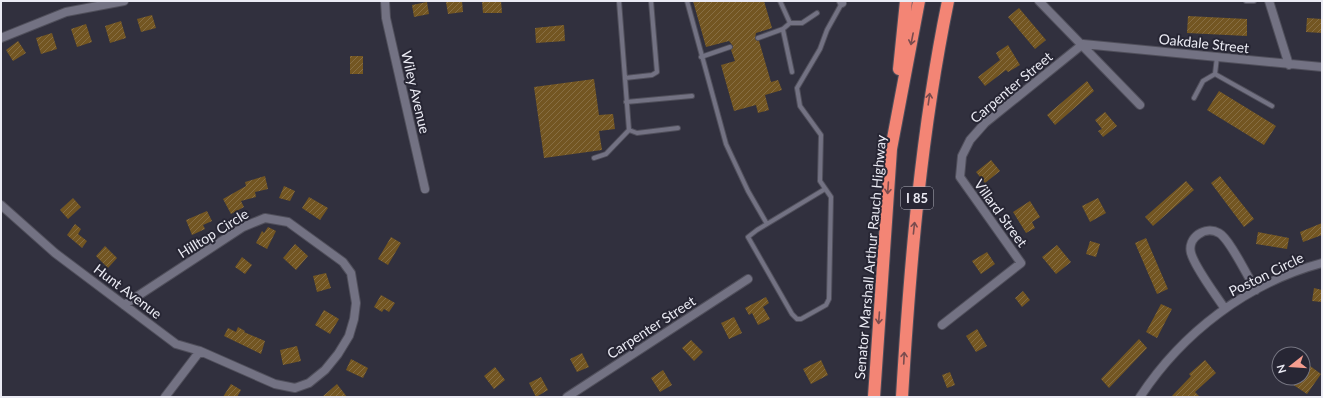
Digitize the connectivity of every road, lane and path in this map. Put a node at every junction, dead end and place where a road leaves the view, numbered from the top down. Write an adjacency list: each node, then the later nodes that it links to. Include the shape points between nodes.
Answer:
1 (118, 1): 2 (street); 19 (street, via 66,12)
2 (124, 1)
3 (385, 1): 40 (street, Wiley Avenue, via 386,18)
4 (619, 1): 29 (lane)
5 (651, 1): 29 (lane, via 656,72 652,75)
6 (687, 1): 23 (lane)
7 (780, 1): 17 (lane)
8 (906, 1): 37 (highway)
9 (919, 1): 37 (highway, Senator Marshall Arthur Rauch Highway / I 85, one-way to 37)
10 (948, 1): 54 (highway, I 85, one-way to 10, via 909,280 922,150 934,67)
11 (1039, 1): 21 (street)
12 (1246, 1): 13 (lane)
13 (1254, 1)
14 (1269, 1): 25 (street)
15 (841, 2): 41 (lane, via 820,49 797,88 800,106 821,135 820,181)
16 (817, 14): 17 (lane, via 802,23)
17 (790, 23): 18 (lane)
18 (782, 30): 20 (lane); 27 (lane)
19 (1, 38)
20 (758, 38)
21 (1083, 44): 24 (street, Oakdale Street); 33 (street); 39 (street, Carpenter Street, via 975,134 962,156)
22 (730, 47): 23 (lane)
23 (701, 57): 43 (lane, via 734,164)
24 (1217, 58): 25 (street, Oakdale Street); 28 (lane)
25 (1288, 64): 26 (street, Oakdale Street)
26 (1322, 67)
27 (792, 72)
28 (1215, 74): 31 (lane, via 1203,81); 34 (lane)
29 (625, 78): 32 (lane)
30 (692, 96): 32 (lane)
31 (1194, 98)
32 (626, 102): 36 (lane)
33 (1140, 105)
34 (1272, 106)
35 (678, 128): 36 (lane, via 637,133)
36 (629, 130): 38 (lane, via 606,154)
37 (891, 149): 53 (highway, Senator Marshall Arthur Rauch Highway / I 85, one-way to 53)
38 (594, 158)
39 (960, 178): 49 (street, Villard Street, via 1021,263)
40 (424, 189)
41 (825, 189): 43 (lane); 43 (lane, via 831,197 829,299 826,305 801,319 792,314 748,237)
42 (1, 205): 47 (street, Hunt Avenue, via 55,253)
43 (767, 224)
44 (1322, 263): 46 (street, Poston Circle, via 1298,270)
45 (748, 279): 52 (street, Carpenter Street)
46 (1256, 290): 48 (street, Poston Circle); 48 (street, via 1220,234 1211,230 1199,234 1192,240 1193,259)
47 (124, 305): 50 (street, Hunt Avenue, via 176,344); 50 (street, Hilltop Circle, via 243,227 265,218 288,222 343,262 350,273 356,303 349,336 325,370 309,383 295,388 275,384)
48 (1225, 309): 55 (street, Poston Circle, via 1172,354)
49 (942, 324)
50 (200, 351): 51 (street)
51 (165, 397)
52 (567, 397)
53 (874, 397)
54 (902, 397)
55 (1140, 397)

